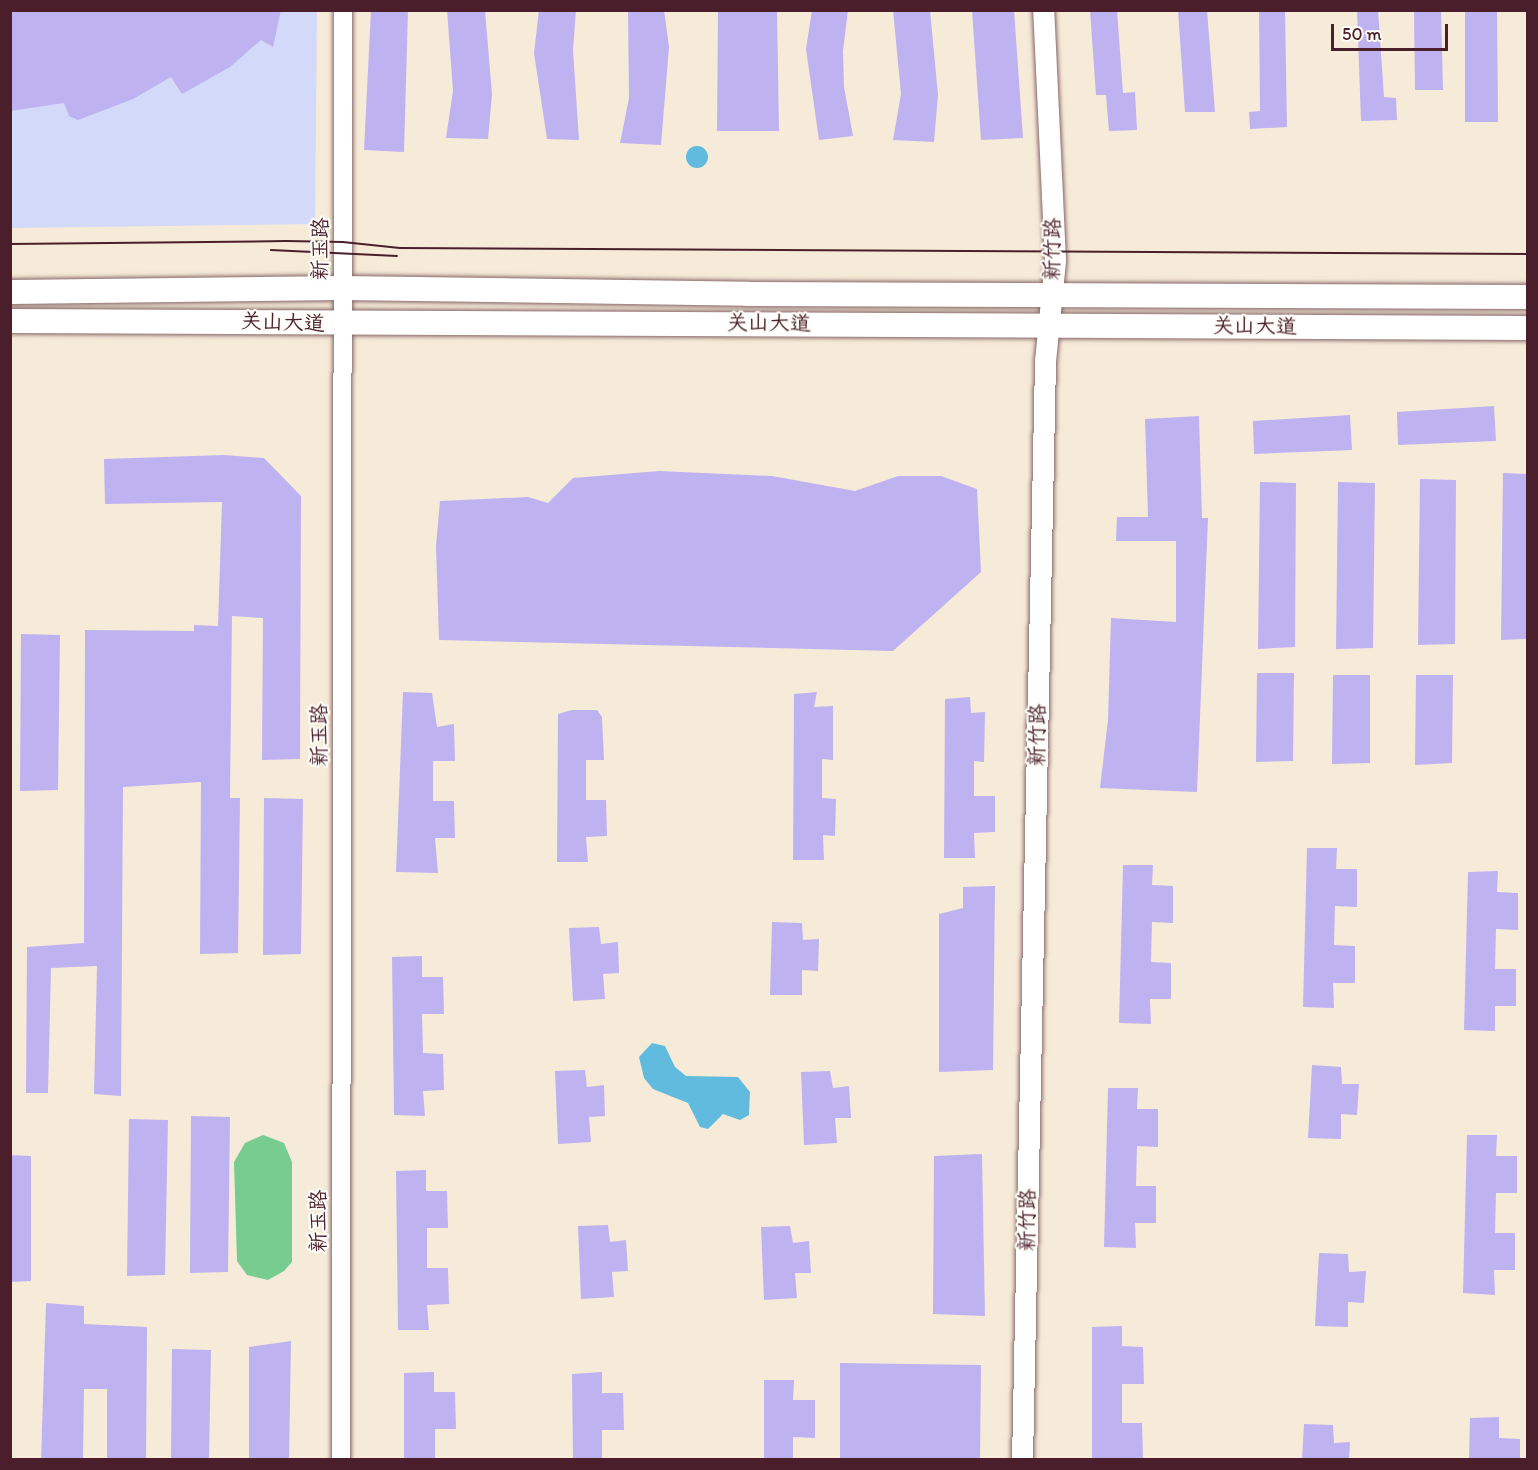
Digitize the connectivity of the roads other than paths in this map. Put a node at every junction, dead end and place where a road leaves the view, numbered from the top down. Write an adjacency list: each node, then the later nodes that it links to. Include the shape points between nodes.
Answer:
1 (343, 10): 3 (street, 新玉路)
2 (1042, 10): 5 (main road, 新竹路, via 1055,254)
3 (342, 288): 4 (main road, 关山大道); 5 (main road, 关山大道); 8 (street, 新玉路)
4 (10, 292)
5 (1051, 296): 6 (main road, 关山大道); 9 (main road, 新竹路)
6 (1527, 297)
7 (10, 321): 8 (main road, 关山大道, via 264,320)
8 (342, 324): 9 (main road, 关山大道); 11 (street, 新玉路)
9 (1050, 324): 10 (main road, 关山大道); 12 (main road, 新竹路, via 1045,373)
10 (1527, 328)
11 (341, 1460)
12 (1022, 1460)

